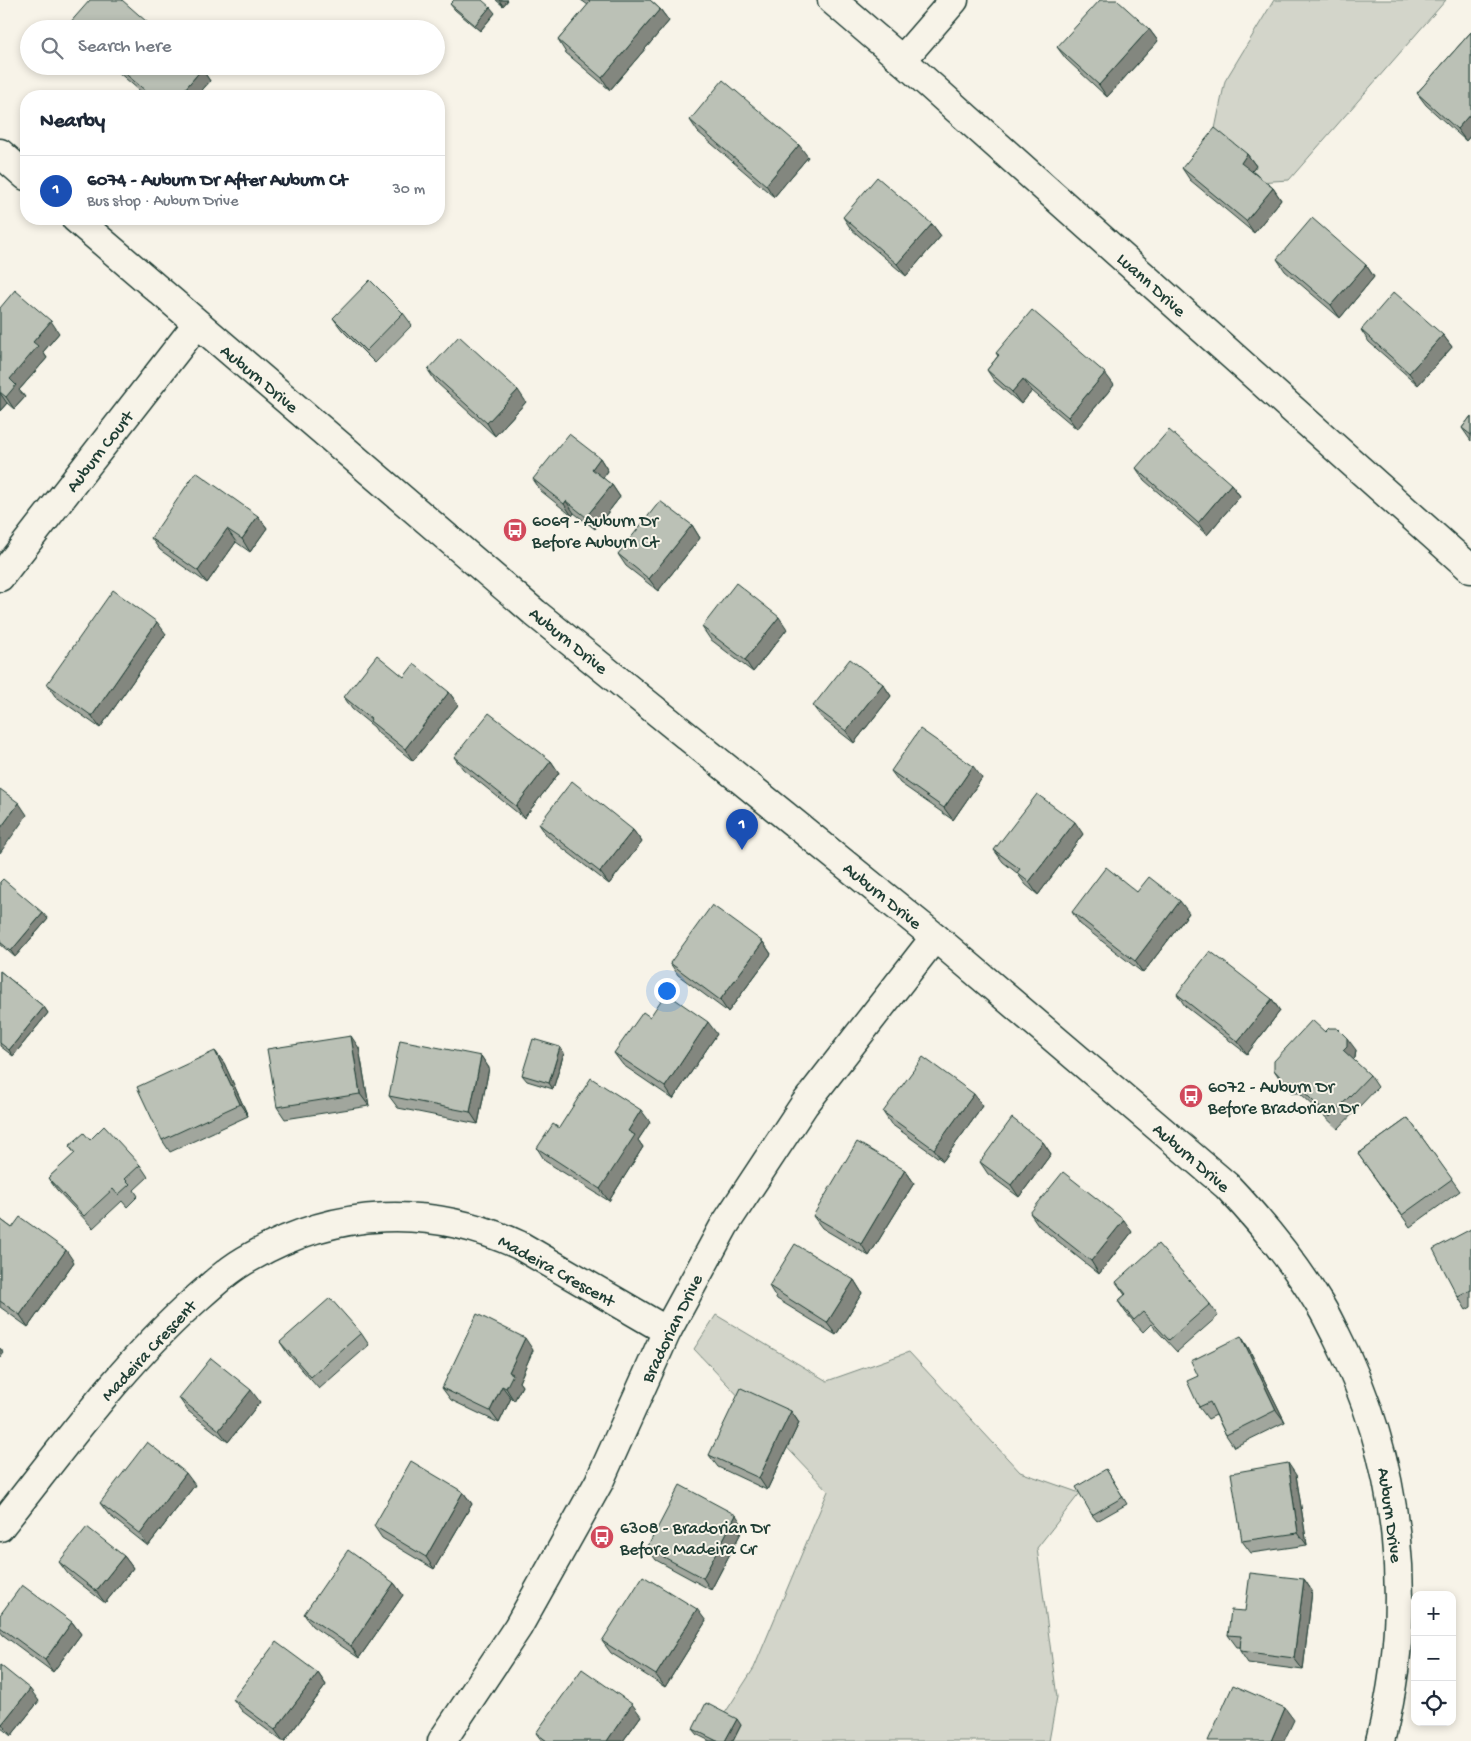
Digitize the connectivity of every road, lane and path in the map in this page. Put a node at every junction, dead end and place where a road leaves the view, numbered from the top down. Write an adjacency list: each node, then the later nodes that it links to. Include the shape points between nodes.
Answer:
1 (832, 0): 3 (street, Luann Drive)
2 (954, 0): 3 (street)
3 (902, 60): 8 (street, Luann Drive)
4 (0, 153): 5 (street)
5 (20, 171)
6 (83, 225): 7 (street, Auburn Drive)
7 (197, 324): 9 (street, Auburn Court); 10 (street, Auburn Drive, via 535,612)
8 (1471, 568)
9 (0, 577)
10 (935, 937): 11 (street, Bradorian Drive, via 804,1105 724,1226); 14 (street, Auburn Drive, via 1227,1186 1268,1230 1320,1304 1359,1385 1382,1454 1391,1501 1398,1560 1399,1620 1393,1680)
11 (667, 1331): 12 (street, Madeira Crescent, via 519,1246 473,1228 416,1217 357,1219 316,1228 250,1257 214,1283 168,1324 123,1372); 13 (street, Bradorian Drive, via 594,1491 518,1627)
12 (0, 1527)
13 (442, 1741)
14 (1380, 1741)

